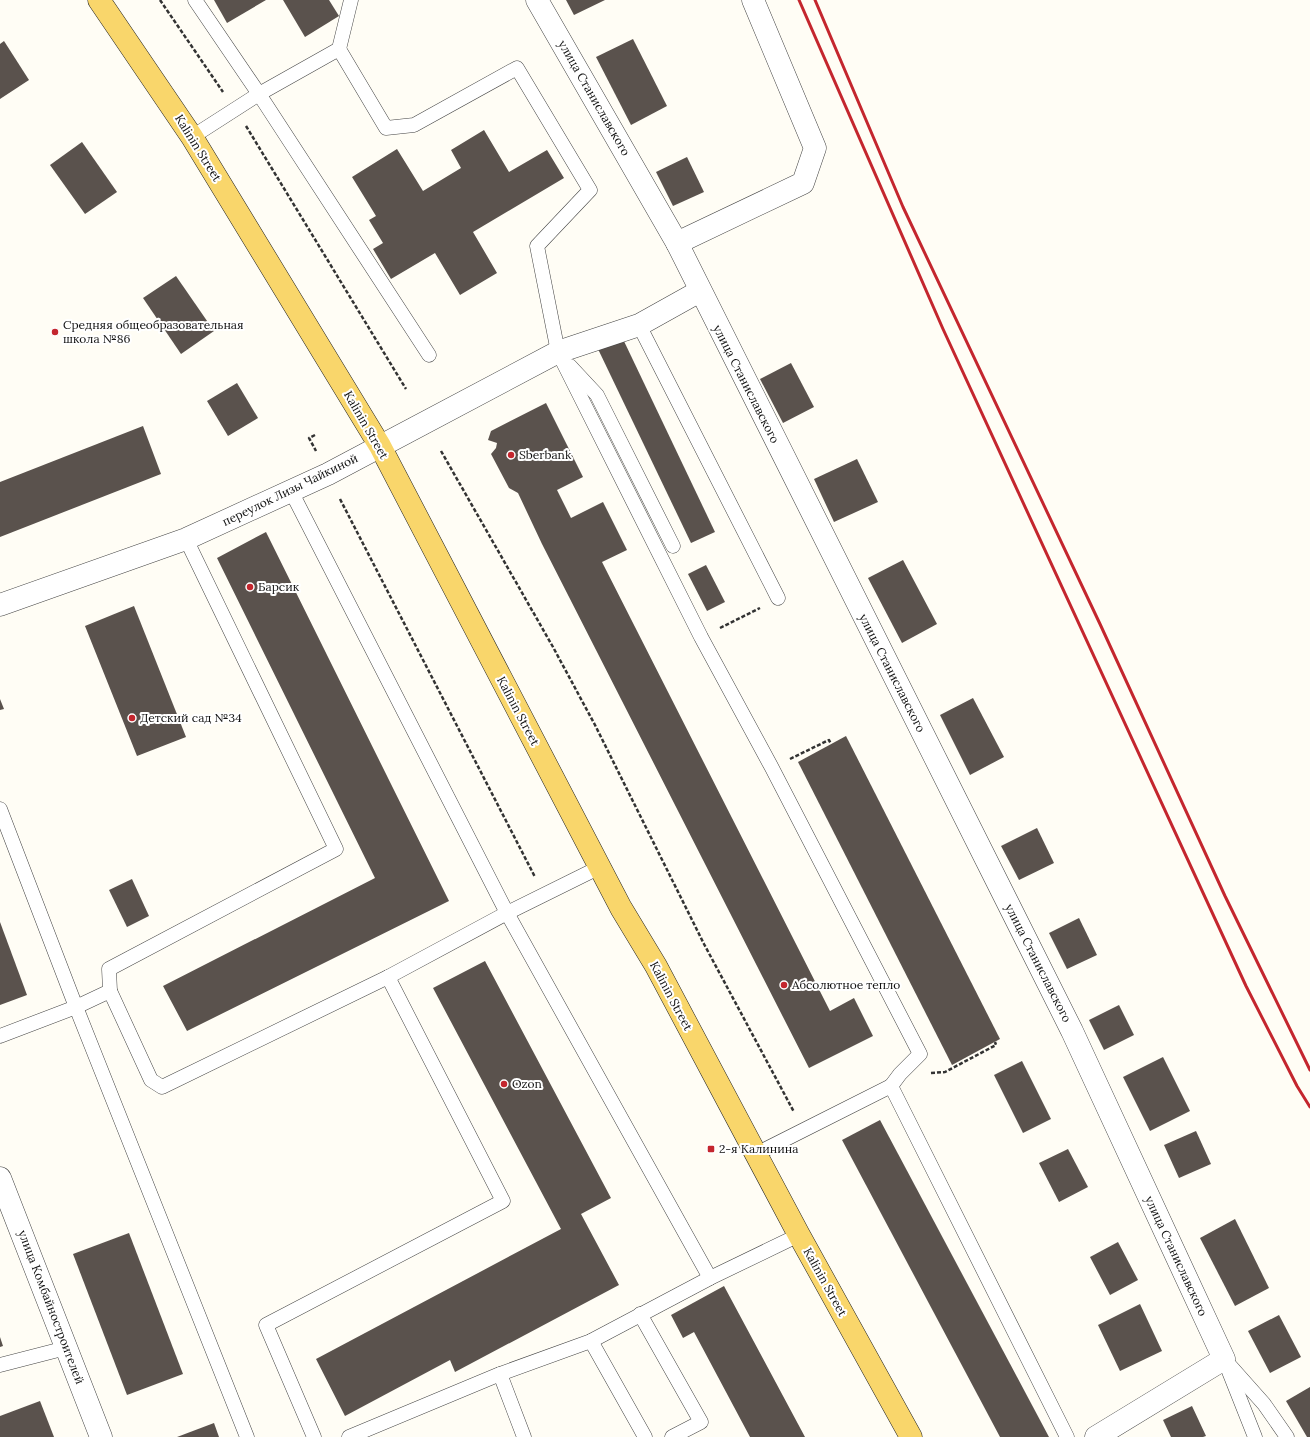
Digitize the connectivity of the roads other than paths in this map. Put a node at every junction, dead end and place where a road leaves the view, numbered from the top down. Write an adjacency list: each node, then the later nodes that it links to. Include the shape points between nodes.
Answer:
1 (100, 0): 8 (main road, Kalinin Street)
2 (195, 0): 7 (lane)
3 (351, 0): 6 (lane)
4 (537, 0): 9 (street, улица Станиславского)
5 (753, 0): 9 (street, via 815,148 804,183)
6 (339, 48): 7 (lane); 12 (lane, via 386,128 414,126 517,68 590,190 537,246)
7 (259, 94): 8 (lane); 13 (lane)
8 (192, 137): 14 (main road, Kalinin Street)
9 (677, 243): 10 (street, улица Станиславского)
10 (700, 291): 11 (street, переулок Лизы Чайкиной); 35 (street, улица Станиславского, via 1072,1031)
11 (639, 325): 12 (street, переулок Лизы Чайкиной); 18 (lane)
12 (558, 352): 14 (street, переулок Лизы Чайкиной); 17 (lane, via 597,395); 27 (lane, via 701,637 920,1054)
13 (430, 355)
14 (380, 446): 15 (street, переулок Лизы Чайкиной); 21 (main road, Kalinin Street)
15 (291, 491): 16 (street, переулок Лизы Чайкиной); 22 (lane)
16 (186, 539): 19 (street, переулок Лизы Чайкиной); 24 (lane, via 336,849 109,969)
17 (673, 546)
18 (778, 598)
19 (0, 605)
20 (0, 809): 25 (lane)
21 (600, 867): 22 (lane); 28 (main road, Kalinin Street)
22 (507, 913): 23 (lane); 31 (lane)
23 (388, 977): 24 (lane, via 162,1087 151,1080); 40 (lane, via 504,1201 266,1325)
24 (110, 991): 25 (lane)
25 (76, 1007): 26 (lane); 39 (lane)
26 (0, 1036)
27 (891, 1086): 28 (lane); 46 (lane)
28 (756, 1154): 30 (main road, Kalinin Street)
29 (0, 1178): 34 (street, улица Комбайностроителей)
30 (799, 1236): 31 (lane); 45 (main road, Kalinin Street)
31 (710, 1278): 32 (lane)
32 (640, 1314): 33 (lane); 44 (lane, via 701,1422)
33 (591, 1341): 37 (lane); 43 (lane)
34 (66, 1348): 36 (lane); 38 (street, улица Комбайностроителей)
35 (1224, 1359): 47 (street); 48 (lane); 49 (lane, via 1264,1404)
36 (0, 1365)
37 (500, 1374): 41 (lane); 42 (lane)
38 (101, 1437)
39 (247, 1437)
40 (314, 1437)
41 (349, 1437)
42 (524, 1437)
43 (645, 1437)
44 (672, 1437)
45 (911, 1437)
46 (1067, 1437)
47 (1096, 1437)
48 (1255, 1437)
49 (1287, 1437)

